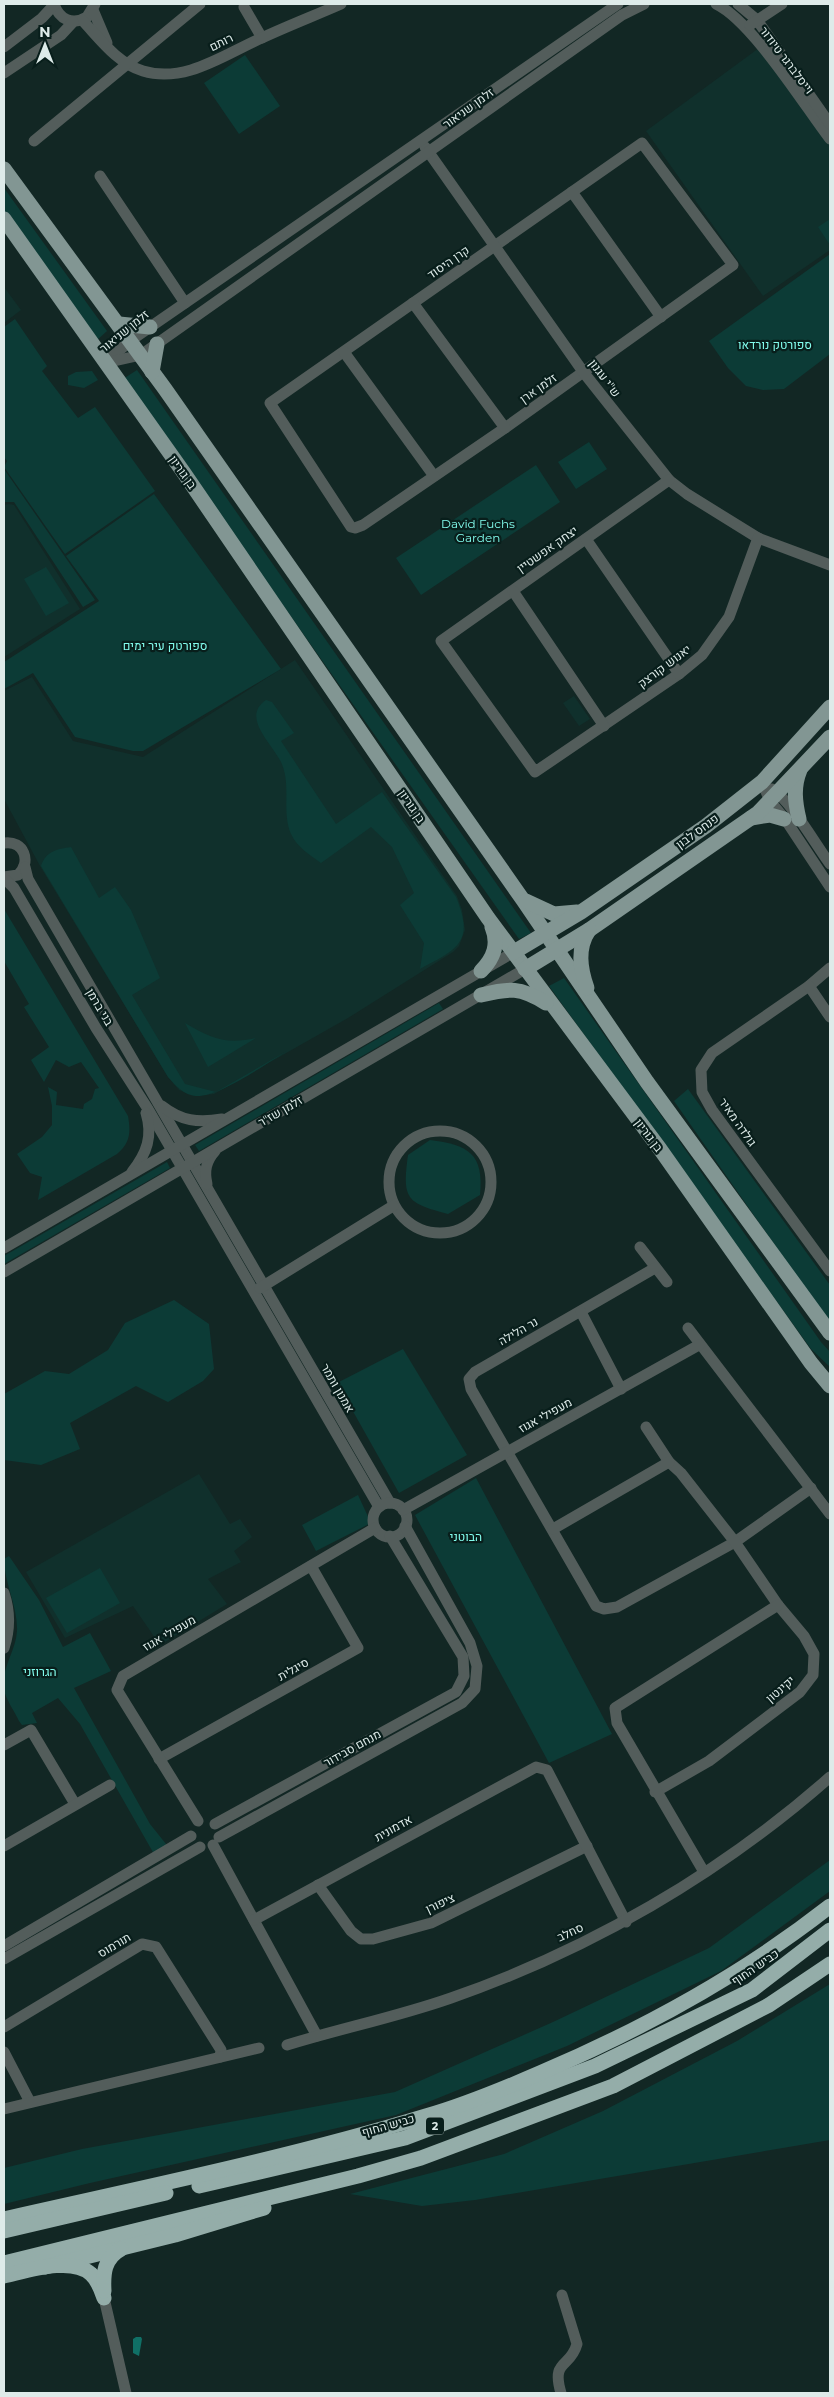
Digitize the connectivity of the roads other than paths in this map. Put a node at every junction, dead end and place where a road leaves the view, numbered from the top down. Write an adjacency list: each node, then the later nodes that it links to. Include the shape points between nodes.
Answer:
1 (54, 4): 12 (street, רותם, via 61,16); 15 (street, via 42,18)
2 (200, 4): 17 (street)
3 (339, 4): 14 (street, רותם)
4 (618, 4): 20 (street, זלמן שניאור)
5 (644, 4): 23 (street, זלמן שניאור, via 622,15)
6 (716, 4): 13 (street, וייסלברגר טיודור)
7 (738, 4): 11 (street, וייסלברגר טיודור)
8 (782, 4): 11 (street)
9 (94, 7): 12 (street); 16 (street, רותם)
10 (244, 7): 14 (street)
11 (757, 20): 13 (street); 19 (street, וייסלברגר טיודור)
12 (78, 21): 16 (street, רותם); 18 (street)
13 (746, 28): 21 (street, וייסלברגר טיודור)
14 (262, 38): 17 (street, רותם, via 198,68 171,75 143,71)
15 (4, 47)
16 (111, 51): 17 (street, רותם)
17 (128, 64): 22 (street)
18 (4, 73)
19 (830, 124)
20 (420, 139): 23 (street, ש"י עגנון); 30 (street, זלמן שניאור)
21 (830, 139)
22 (34, 140)
23 (429, 153): 28 (street, ש"י עגנון); 36 (street, זלמן שניאור)
24 (4, 169): 33 (main road)
25 (100, 176): 30 (street)
26 (572, 192): 28 (street, קרן היסוד); 29 (street, קרן היסוד, via 642,143); 32 (street)
27 (4, 219): 39 (main road, בן גוריון)
28 (495, 246): 31 (street, קרן היסוד); 41 (street, ש"י עגנון)
29 (733, 265): 32 (street, זלמן ארן)
30 (185, 303): 34 (street, זלמן שניאור)
31 (413, 303): 37 (street, קרן היסוד); 42 (street)
32 (661, 317): 41 (street, זלמן ארן)
33 (119, 324): 34 (main road); 35 (main road)
34 (150, 327): 35 (street, זלמן שניאור)
35 (130, 341): 38 (main road); 39 (street, זלמן שניאור)
36 (157, 344): 38 (street, זלמן שניאור); 40 (main road)
37 (344, 352): 43 (street); 45 (street, קרן היסוד, via 270,403 350,526)
38 (141, 355): 39 (street, זלמן שניאור); 40 (main road)
39 (104, 363): 68 (main road, בן גוריון, via 184,473)
40 (152, 372): 66 (main road)
41 (584, 373): 42 (street, זלמן ארן); 44 (street, ש"י עגנון)
42 (505, 428): 43 (street, זלמן ארן)
43 (434, 476): 45 (street, זלמן ארן)
44 (669, 480): 46 (street, ש"י עגנון); 47 (street, יצחק אפשטיין)
45 (355, 528)
46 (758, 538): 48 (street, ש"י עגנון); 50 (street, יאנוש קורצק, via 729,617 702,655)
47 (586, 539): 49 (street, יצחק אפשטיין); 50 (street)
48 (830, 565)
49 (513, 590): 52 (street); 55 (street, יצחק אפשטיין, via 441,641)
50 (679, 674): 52 (street, יאנוש קורצק)
51 (830, 707): 56 (main road, פנחס לבון)
52 (604, 726): 55 (street, יאנוש קורצק)
53 (830, 737): 54 (main road, פנחס לבון)
54 (800, 768): 57 (main road, פנחס לבון); 59 (main road)
55 (535, 772)
56 (762, 782): 57 (street); 67 (main road, פנחס לבון, via 706,826)
57 (774, 797): 58 (main road, פנחס לבון); 59 (street)
58 (749, 819): 59 (main road, via 764,815); 69 (main road, פנחס לבון)
59 (791, 819): 61 (street)
60 (6, 840): 63 (street, בני ברמן, via 23,851)
61 (810, 846): 62 (street); 65 (street)
62 (830, 864)
63 (24, 867): 64 (street, via 18,875); 82 (street, בני ברמן)
64 (4, 877): 81 (street, בני ברמן, via 14,888)
65 (830, 887)
66 (523, 900): 67 (main road, via 554,914); 70 (main road)
67 (581, 912): 70 (main road, פנחס לבון)
68 (488, 918): 72 (main road, בן גוריון); 75 (main road, via 494,932 495,948 491,961)
69 (589, 930): 71 (main road, פנחס לבון); 78 (main road, via 582,944 581,966)
70 (546, 934): 71 (main road); 72 (main road, זלמן שז"ר)
71 (556, 951): 74 (main road, זלמן שז"ר); 78 (main road)
72 (514, 952): 74 (main road, בן גוריון); 75 (street, זלמן שז"ר)
73 (830, 968): 76 (street, גולדה מאיר)
74 (525, 969): 77 (street, זלמן שז"ר); 79 (main road, בן גוריון)
75 (481, 971): 83 (street, זלמן שז"ר)
76 (809, 986): 80 (street); 96 (street, גולדה מאיר, via 712,1053 701,1070 702,1092 769,1190)
77 (481, 995): 79 (main road, via 520,990); 85 (street, זלמן שז"ר)
78 (593, 1004): 103 (main road)
79 (553, 1008): 105 (main road, בן גוריון, via 660,1149)
80 (830, 1017)
81 (132, 1084): 86 (street, בני ברמן); 88 (street, via 146,1113 150,1135 145,1153)
82 (159, 1104): 83 (street, via 186,1120); 84 (street, בני ברמן)
83 (228, 1118): 84 (street, זלמן שז"ר)
84 (182, 1145): 86 (street, זלמן שז"ר); 87 (street, אמנון ותמר)
85 (219, 1146): 87 (street, זלמן שז"ר); 90 (street, via 207,1162)
86 (172, 1151): 87 (street, אמנון ותמר); 88 (street, זלמן שז"ר)
87 (187, 1165): 89 (street, זלמן שז"ר); 90 (street, אמנון ותמר); 91 (street, אמנון ותמר)
88 (130, 1175): 94 (street, זלמן שז"ר)
89 (156, 1183): 91 (street, via 183,1182); 97 (street, זלמן שז"ר)
90 (208, 1188): 99 (street, אמנון ותמר)
91 (195, 1190): 100 (street, אמנון ותמר)
92 (393, 1206): 92 (street, via 416,1228 427,1232 445,1233 460,1229 475,1220 489,1200 491,1173 486,1156 470,1139 454,1132 438,1130 420,1134 404,1145 393,1159 388,1188); 99 (street)
93 (640, 1247): 95 (street)
94 (4, 1248)
95 (655, 1268): 98 (street); 101 (street, נר הלילה)
96 (830, 1271)
97 (4, 1272)
98 (666, 1282)
99 (264, 1285): 100 (street); 111 (street, אמנון ותמר)
100 (254, 1292): 111 (street, אמנון ותמר, via 331,1438)
101 (581, 1312): 106 (street); 108 (street, נר הלילה, via 475,1372 469,1379)
102 (688, 1328): 104 (street)
103 (830, 1333)
104 (699, 1345): 106 (street, מעפילי אגוז); 110 (street)
105 (830, 1386)
106 (621, 1388): 108 (street, מעפילי אגוז)
107 (646, 1427): 109 (street, יקינטון)
108 (507, 1452): 112 (street, מעפילי אגוז); 116 (street)
109 (669, 1462): 116 (street); 118 (street, יקינטון)
110 (811, 1488): 113 (street); 118 (street)
111 (384, 1505): 112 (street); 115 (street, via 373,1517)
112 (403, 1510): 114 (street, via 407,1520)
113 (830, 1514)
114 (405, 1526): 117 (street, via 400,1533); 132 (street, מנחם סבידור, via 470,1643 478,1666 475,1689 462,1703)
115 (375, 1528): 117 (street); 119 (street, מעפילי אגוז)
116 (552, 1529): 118 (street, via 596,1606 604,1609 617,1607)
117 (390, 1536): 130 (street, מנחם סבידור, via 463,1657 464,1676 456,1692)
118 (735, 1542): 121 (street, יקינטון)
119 (311, 1566): 124 (street, מעפילי אגוז, via 123,1676 117,1690); 124 (street, סיגלית, via 358,1648)
120 (4, 1594): 122 (street, via 8,1634)
121 (778, 1605): 127 (street, יקינטון, via 804,1636 814,1654 813,1675 800,1692 709,1761); 127 (street, via 615,1708 617,1723)
122 (4, 1648)
123 (4, 1745): 128 (street, via 30,1730)
124 (159, 1760): 129 (street, מעפילי אגוז)
125 (830, 1777): 136 (street, סחלב, via 751,1842)
126 (110, 1785): 128 (street)
127 (655, 1792): 136 (street)
128 (75, 1804): 133 (street)
129 (198, 1821): 130 (street, via 207,1819); 131 (street, via 192,1827)
130 (215, 1824): 132 (street)
131 (191, 1836): 134 (street); 142 (street)
132 (216, 1841): 134 (street); 139 (street)
133 (4, 1846)
134 (200, 1846): 143 (street)
135 (587, 1846): 137 (street, ציפורן, via 431,1923 373,1939 361,1939 351,1930); 137 (street, אדמונית, via 546,1770 536,1767); 140 (street)
136 (704, 1872): 140 (street, סחלב)
137 (318, 1885): 139 (street, אדמונית)
138 (830, 1906): 154 (highway, via 776,1946 667,2013 590,2052 511,2085 428,2116 360,2135)
139 (254, 1920): 146 (street)
140 (626, 1922): 146 (street, סחלב, via 500,1980 452,1998 398,2016)
141 (830, 1930): 155 (highway, כביש החוף / 2, via 752,1990 595,2066 405,2138)
142 (4, 1946)
143 (4, 1959)
144 (830, 1964): 153 (highway, 2, via 769,2005 614,2086 421,2158)
145 (4, 2027): 150 (street, תורמוס, via 142,1944 156,1947 221,2050)
146 (317, 2036): 147 (street, סחלב)
147 (288, 2045)
148 (260, 2048): 150 (street)
149 (4, 2052): 151 (street)
150 (220, 2057): 151 (street)
151 (30, 2102): 152 (street)
152 (4, 2109)
153 (358, 2176): 156 (highway, via 224,2222); 157 (highway, 2)
154 (4, 2219)
155 (4, 2231)
156 (123, 2248): 158 (highway); 161 (highway, via 107,2261 103,2276)
157 (4, 2263)
158 (45, 2267): 159 (highway); 161 (highway, via 81,2267 96,2280)
159 (4, 2276)
160 (562, 2295): 163 (street, via 577,2344 559,2369)
161 (104, 2298): 162 (street)
162 (126, 2393)
163 (560, 2393)

